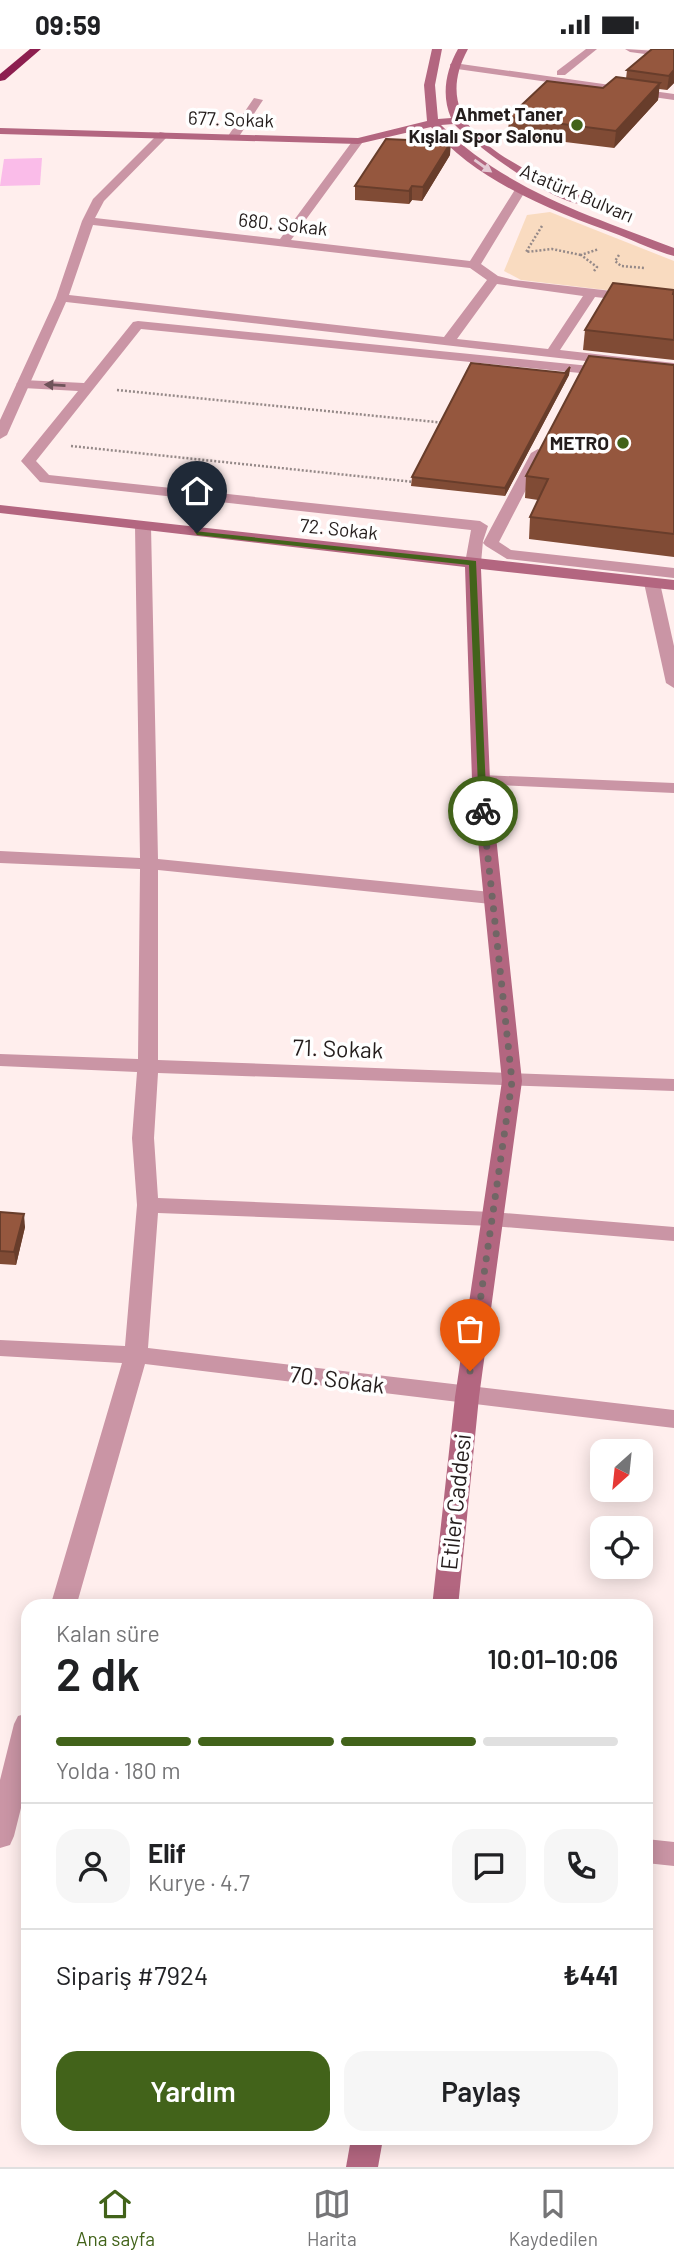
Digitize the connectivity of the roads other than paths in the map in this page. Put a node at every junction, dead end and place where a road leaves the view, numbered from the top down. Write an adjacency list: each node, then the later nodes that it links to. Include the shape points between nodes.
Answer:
1 (26, 49): 9 (highway)
2 (36, 49): 9 (highway)
3 (437, 49): 14 (street, via 429,89)
4 (592, 49): 8 (street)
5 (630, 49): 6 (street)
6 (674, 55)
7 (458, 58): 8 (street); 11 (street); 13 (street, via 452,103)
8 (561, 73): 10 (street)
9 (0, 78)
10 (674, 88)
11 (674, 97)
12 (258, 100): 17 (street)
13 (458, 120): 14 (street, 677. Sokak); 20 (street, Atatürk Bulvarı, via 490,150 533,178)
14 (433, 123): 18 (street, 677. Sokak); 19 (street, Atatürk Bulvarı, one-way to 19, via 465,154)
15 (0, 131): 16 (street, 677. Sokak)
16 (164, 134): 17 (street, 677. Sokak); 21 (street, via 99,199)
17 (234, 136): 18 (street, 677. Sokak)
18 (358, 141): 22 (street)
19 (520, 190): 23 (street, Atatürk Bulvarı); 24 (street)
20 (601, 209)
21 (88, 221): 22 (street, 680. Sokak); 27 (street)
22 (283, 243): 24 (street, 680. Sokak)
23 (674, 252)
24 (474, 265): 25 (street)
25 (494, 279): 26 (street); 29 (street)
26 (591, 293): 28 (street); 30 (street)
27 (62, 298): 29 (street); 35 (street)
28 (674, 302)
29 (448, 341): 30 (street)
30 (552, 353): 31 (street)
31 (674, 367)
32 (674, 373): 33 (street, via 585,363)
33 (579, 376): 34 (street); 36 (street, via 138,325)
34 (674, 379)
35 (20, 390): 36 (street); 37 (street)
36 (83, 393): 41 (street, via 28,461 45,479 481,526)
37 (0, 435)
38 (543, 444): 42 (street, via 491,543 507,554)
39 (0, 509): 40 (street, 72. Sokak)
40 (143, 526): 41 (street, 72. Sokak); 49 (street)
41 (473, 562): 43 (street, 72. Sokak); 46 (street, Etiler Caddesi)
42 (674, 573)
43 (652, 583): 44 (street, 72. Sokak); 45 (street)
44 (674, 585)
45 (674, 683)
46 (481, 780): 47 (street); 50 (street, Etiler Caddesi)
47 (674, 788)
48 (0, 857): 49 (street)
49 (149, 864): 50 (street); 52 (street)
50 (491, 898): 53 (street, Etiler Caddesi)
51 (0, 1060): 52 (street, 71. Sokak)
52 (148, 1066): 53 (street, 71. Sokak); 55 (street, via 143,1138)
53 (512, 1081): 54 (street, 71. Sokak); 56 (street, Etiler Caddesi)
54 (674, 1085)
55 (148, 1205): 56 (street); 59 (street)
56 (492, 1219): 57 (street); 60 (street, Etiler Caddesi)
57 (674, 1234)
58 (0, 1348): 59 (street, 70. Sokak)
59 (136, 1355): 60 (street, 70. Sokak); 62 (street)
60 (467, 1397): 61 (street, 70. Sokak); 63 (street, Etiler Caddesi)
61 (674, 1419)
62 (65, 1599)
63 (446, 1599)
64 (21, 1747): 65 (street)
65 (14, 1770): 66 (street)
66 (0, 1836)
67 (653, 1852): 68 (street)
68 (674, 1854)
69 (365, 2145): 70 (street)
70 (362, 2167)

